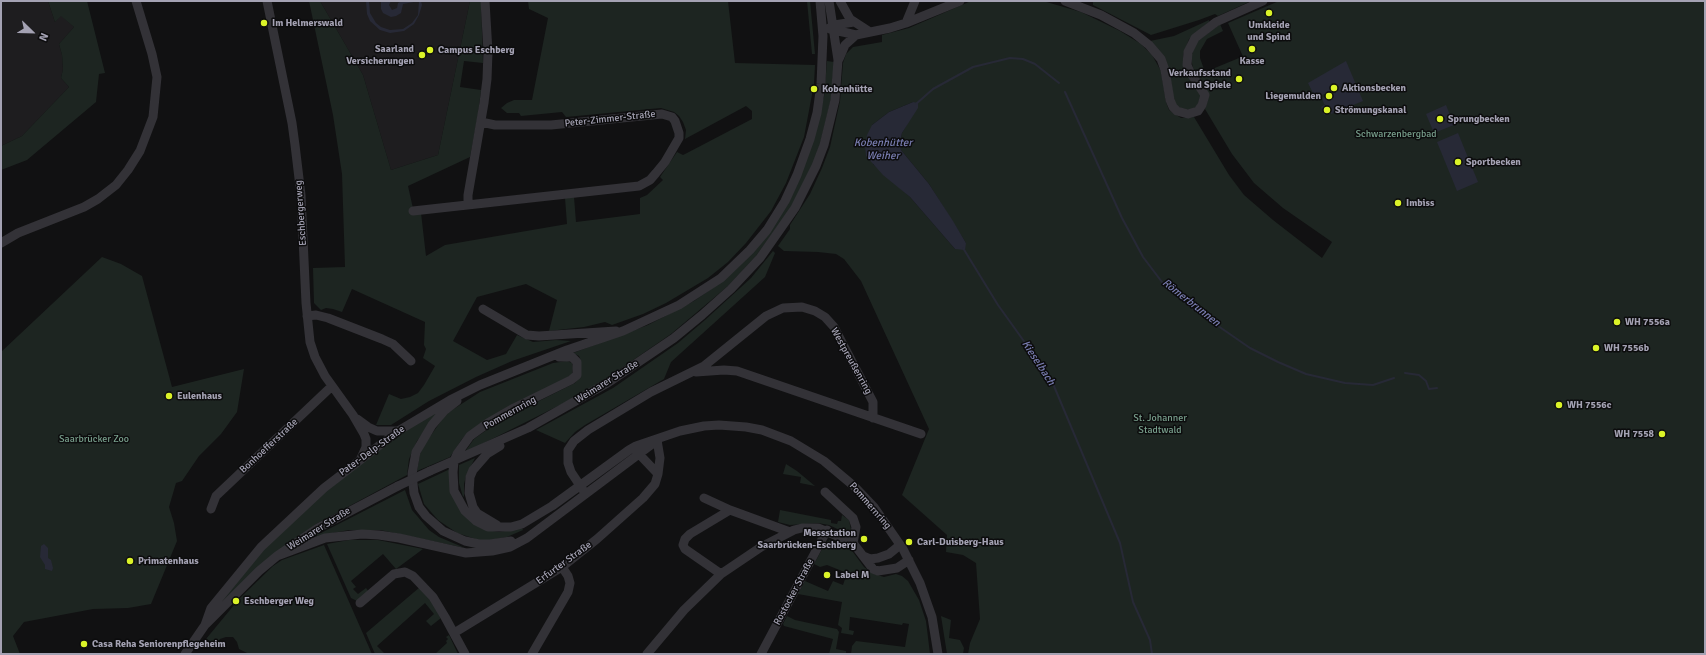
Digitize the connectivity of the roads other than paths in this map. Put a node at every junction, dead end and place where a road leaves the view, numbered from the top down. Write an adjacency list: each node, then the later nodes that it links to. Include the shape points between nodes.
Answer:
1 (136, 1): 19 (street, via 157,77 153,117 140,151 116,184 98,199 84,207 18,232)
2 (267, 1): 21 (street, Eschbergerweg, via 295,145 301,195)
3 (486, 1): 16 (street, via 488,63)
4 (840, 1): 10 (street)
5 (915, 1): 11 (street)
6 (960, 1): 11 (street)
7 (1065, 1): 8 (street, via 1101,14 1149,45 1161,59 1166,70 1173,107 1188,114 1198,110 1205,96 1188,65 1188,52 1195,38 1216,22)
8 (1263, 1)
9 (823, 2): 12 (street, Pater-Delp-Straße)
10 (854, 22): 12 (street); 13 (street)
11 (906, 23): 13 (street)
12 (829, 28): 14 (street); 15 (street, Weimarer Straße); 22 (street, Pater-Delp-Straße, via 821,90 810,139 793,186 767,230 721,278 679,305)
13 (870, 32): 14 (street)
14 (856, 35): 15 (street, via 845,45)
15 (838, 60): 30 (street, Weimarer Straße, via 833,106 816,166 795,208 760,258 731,289 674,338 609,382)
16 (481, 122): 17 (street); 17 (street, Peter-Zimmer-Straße, via 495,125 551,125 662,114 675,121 679,138 666,162 650,180 639,186)
17 (468, 204): 18 (street, Peter-Zimmer-Straße)
18 (413, 211)
19 (1, 243)
20 (483, 310): 22 (street, Pater-Delp-Straße, via 527,335)
21 (307, 316): 24 (street, via 328,318 382,338); 27 (street, Eschbergerweg, via 310,342 315,357)
22 (623, 331): 23 (street, Pater-Delp-Straße)
23 (546, 359): 26 (street, Pater-Delp-Straße); 36 (street, Pommernring, via 572,357 577,362 577,374 562,385 488,423 465,442)
24 (412, 361)
25 (693, 372): 29 (street, Westpreußenring, via 737,371); 29 (street, Westpreußenring, via 720,354 766,316 783,308 802,307 815,311 834,328 873,402); 38 (street, Westpreußenring, via 651,392 574,441 567,456)
26 (480, 385): 31 (street, Pater-Delp-Straße); 43 (street, Pommernring, via 444,411 420,443 412,474 419,507 444,531 465,541 479,544 507,542 526,535)
27 (332, 386): 28 (street, Eschbergerweg); 41 (street, Bonhoefferstraße, via 216,496)
28 (353, 416): 31 (street, Eschbergerweg, via 377,431); 35 (street, Eschbergerweg, via 366,439 366,447)
29 (874, 418): 32 (street, Westpreußenring)
30 (528, 428): 36 (street, Weimarer Straße); 44 (street, via 487,454 470,477 468,493 473,507 481,517)
31 (398, 431): 35 (street, Pater-Delp-Straße)
32 (921, 434)
33 (657, 440): 34 (street, Pommernring); 37 (street, Erfurter Straße, via 660,458); 38 (street, Pommernring, via 629,450); 48 (street, Pommernring, via 690,429 723,425 754,428 786,439 814,454 845,478 874,507)
34 (640, 454): 37 (street); 38 (street, Pommernring)
35 (361, 458): 55 (street, Pater-Delp-Straße, via 305,504 252,556 211,608)
36 (454, 461): 44 (street, Pommernring, via 454,491 465,511 482,525); 49 (street, Weimarer Straße, bridge, via 398,486 318,528)
37 (658, 474): 52 (street, Erfurter Straße, via 655,484 643,498)
38 (582, 490): 43 (street, Pommernring); 44 (street, Pommernring, via 533,519)
39 (825, 492): 47 (street, Pommernring, via 853,518 856,526)
40 (704, 498): 42 (street)
41 (212, 509)
42 (730, 510): 46 (street); 53 (street, via 690,534 684,545 685,549)
43 (546, 523): 49 (street, Pommernring, via 510,547 492,551 466,553 399,538 362,534 325,538)
44 (503, 527)
45 (826, 530): 46 (street, via 810,527); 47 (street); 61 (street, Rostocker Straße)
46 (790, 532): 53 (street, via 761,547)
47 (853, 543): 50 (street)
48 (900, 545): 50 (street, via 889,554 878,558 870,559); 51 (street, Pommernring)
49 (277, 556): 55 (street, Weimarer Straße)
50 (863, 556): 51 (street, via 873,569 878,571 897,568)
51 (909, 560): 62 (street, Pommernring, via 932,617)
52 (562, 567): 56 (street, Erfurter Straße); 59 (street, via 570,583 568,592)
53 (721, 574): 60 (street, via 684,610)
54 (360, 603): 56 (street, via 394,574 405,572 413,576 433,597)
55 (205, 625): 57 (street, Pater-Delp-Straße)
56 (454, 632): 58 (street)
57 (185, 654)
58 (465, 654)
59 (532, 654)
60 (647, 654)
61 (761, 654)
62 (938, 654)

